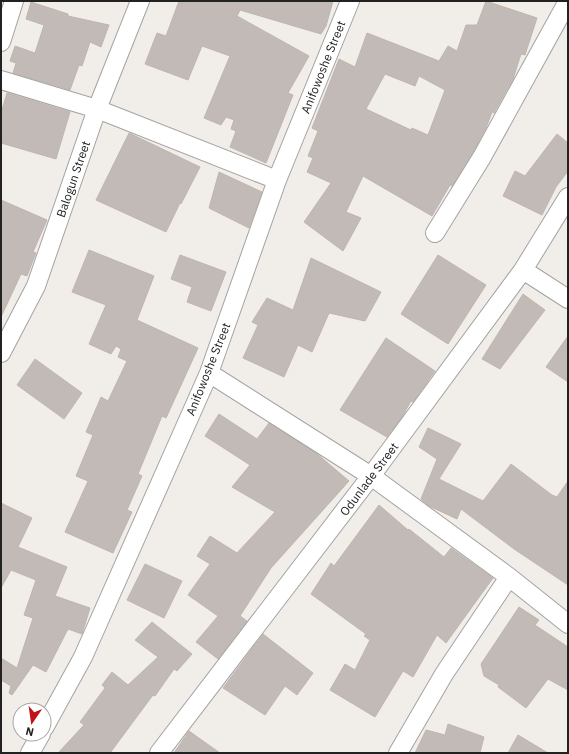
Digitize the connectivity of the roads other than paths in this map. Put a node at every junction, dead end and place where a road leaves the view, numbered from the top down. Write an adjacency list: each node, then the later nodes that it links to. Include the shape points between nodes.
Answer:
1 (14, 1): 5 (street)
2 (140, 1): 7 (street, Balogun Street)
3 (350, 1): 8 (street, Anifowoshe Street)
4 (568, 1): 10 (street, via 482,157)
5 (1, 42)
6 (1, 80): 7 (street)
7 (97, 109): 8 (street); 13 (street, Balogun Street, via 36,286)
8 (277, 180): 14 (street, Anifowoshe Street)
9 (568, 197): 11 (street, Odunlade Street)
10 (434, 234)
11 (523, 270): 12 (street); 15 (street, Odunlade Street)
12 (568, 299)
13 (1, 353)
14 (209, 372): 15 (street); 18 (street, Anifowoshe Street, via 83,657)
15 (371, 476): 16 (street); 21 (street, Odunlade Street)
16 (509, 577): 17 (street); 22 (street, via 444,674)
17 (568, 624)
18 (52, 713)
19 (36, 742): 20 (street)
20 (30, 753)
21 (159, 753)
22 (398, 753)

